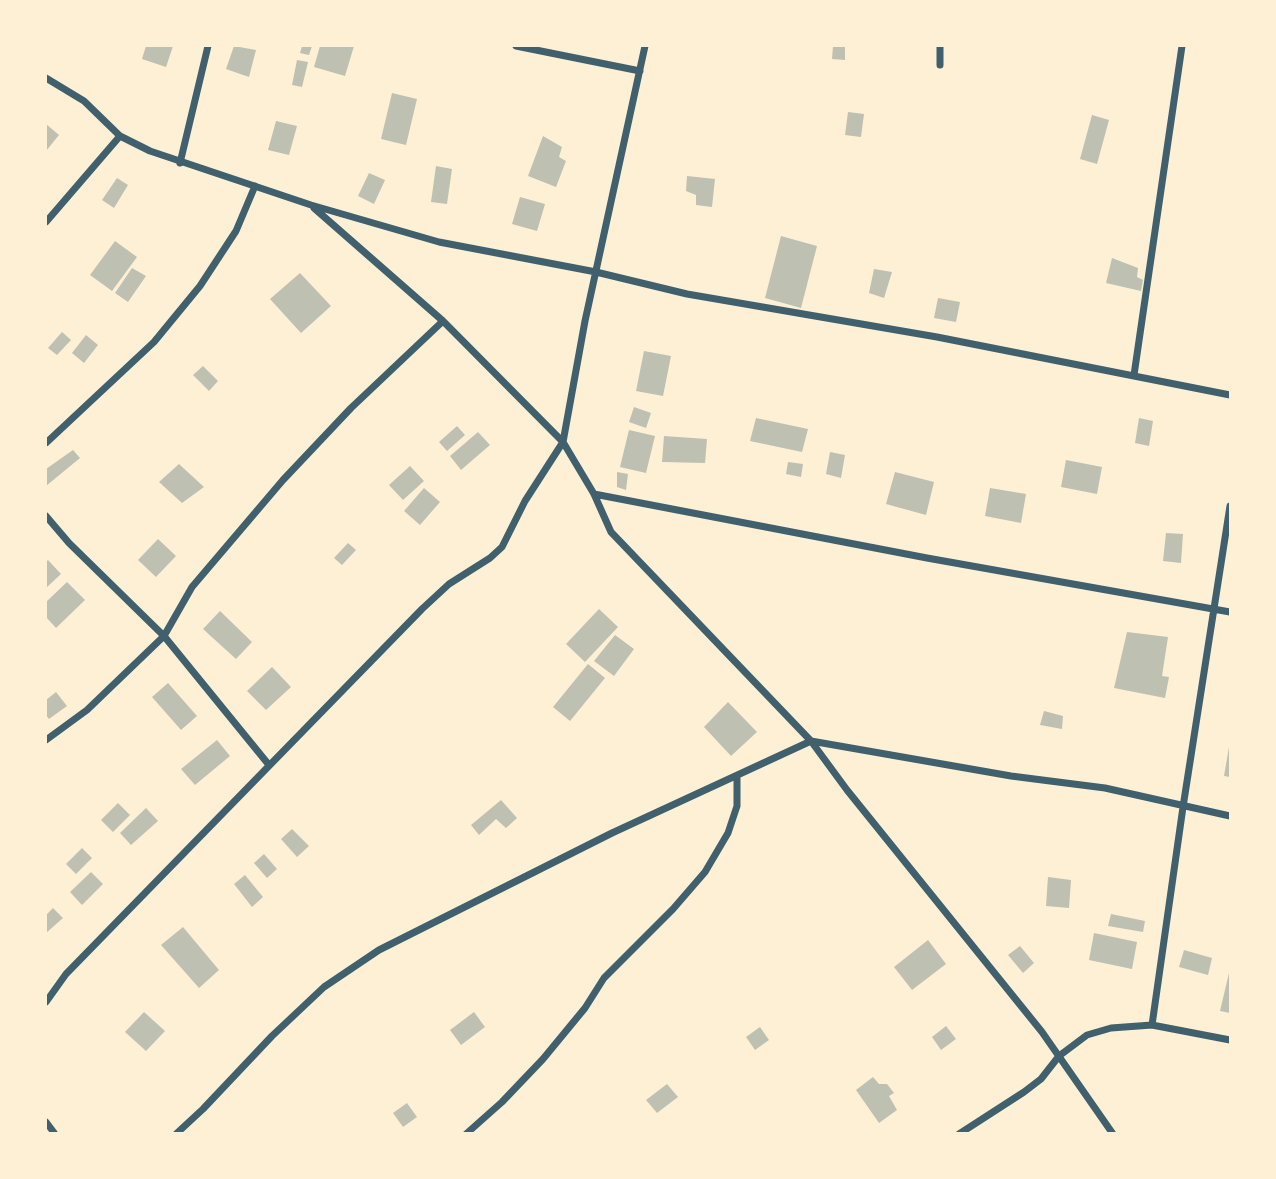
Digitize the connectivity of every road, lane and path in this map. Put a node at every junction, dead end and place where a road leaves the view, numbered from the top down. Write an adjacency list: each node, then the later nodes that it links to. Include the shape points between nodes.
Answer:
1 (208, 46): 10 (street)
2 (516, 46): 7 (street)
3 (645, 46): 7 (street)
4 (940, 46): 6 (street)
5 (1182, 46): 16 (street)
6 (940, 65)
7 (640, 71): 14 (street)
8 (46, 78): 9 (street, via 84,101)
9 (120, 136): 10 (street); 13 (street)
10 (180, 163): 11 (street)
11 (255, 186): 12 (street); 19 (street, via 236,231 200,286 154,342)
12 (311, 205): 14 (street, via 439,242); 15 (street)
13 (46, 222)
14 (596, 272): 16 (street, via 687,294); 18 (street)
15 (443, 321): 18 (street); 25 (street, via 283,480 192,587)
16 (1134, 375): 17 (street)
17 (1230, 395)
18 (563, 442): 20 (street); 28 (street, via 502,547 449,584)
19 (46, 443)
20 (594, 494): 23 (street); 27 (street, via 611,532)
21 (1230, 506): 23 (street)
22 (46, 516): 25 (street)
23 (1215, 609): 24 (street); 30 (street)
24 (1230, 612)
25 (164, 636): 26 (street, via 87,710); 28 (street)
26 (46, 740)
27 (811, 741): 29 (street); 30 (street, via 1105,788); 35 (street)
28 (269, 765): 32 (street, via 66,974)
29 (737, 776): 38 (street, via 379,950 324,987); 39 (street, via 737,806 728,833 705,872 604,978 543,1059)
30 (1183, 807): 31 (street); 33 (street)
31 (1230, 816)
32 (46, 1002)
33 (1153, 1025): 34 (street); 35 (street, via 1087,1035)
34 (1230, 1040)
35 (1059, 1056): 40 (street, via 1041,1079); 41 (street)
36 (46, 1122): 37 (street)
37 (55, 1133)
38 (176, 1133)
39 (466, 1133)
40 (959, 1133)
41 (1113, 1133)

